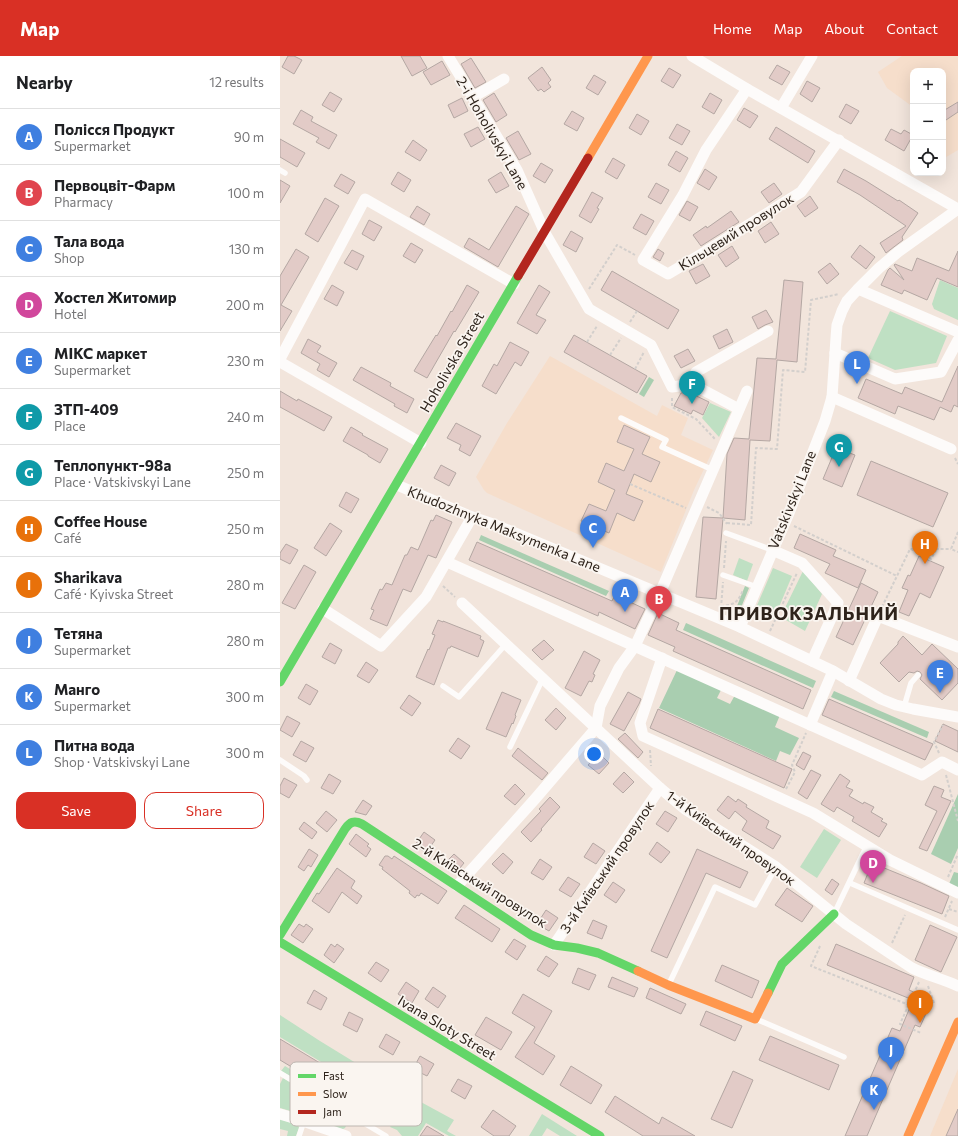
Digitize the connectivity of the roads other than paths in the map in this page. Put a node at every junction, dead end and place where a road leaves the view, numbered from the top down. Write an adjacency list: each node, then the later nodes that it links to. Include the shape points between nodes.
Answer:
1 (448, 56): 7 (street, 2-i Hoholivskyi Lane)
2 (648, 56): 12 (street, Hoholivska Street)
3 (692, 56): 6 (street)
4 (812, 56): 8 (street)
5 (504, 79): 7 (street)
6 (747, 89): 8 (street); 9 (street, Кільцевий провулок, via 706,150 683,195 643,260 668,274 705,252 801,192)
7 (473, 97): 12 (street, 2-i Hoholivskyi Lane, via 517,170)
8 (781, 108): 9 (street)
9 (839, 140): 10 (street)
10 (958, 209): 11 (street); 14 (street, Vatskivskyi Lane, via 898,252)
11 (958, 217)
12 (544, 233): 13 (street, Hoholivska Street); 20 (street, 2-i Hoholivskyi Lane, via 590,309 649,343 672,386)
13 (514, 284): 19 (street, via 365,199); 25 (street, Hoholivska Street)
14 (858, 289): 16 (street); 18 (street, Vatskivskyi Lane, via 842,311 837,325)
15 (768, 331): 20 (street, via 696,372)
16 (958, 332)
17 (958, 340): 18 (street, via 941,372 895,379)
18 (835, 353): 22 (street, Vatskivskyi Lane)
19 (280, 361): 25 (street)
20 (692, 384): 23 (street)
21 (747, 391): 23 (street)
22 (832, 397): 26 (street); 31 (street, Vatskivskyi Lane, via 825,421)
23 (739, 409): 27 (street)
24 (621, 418): 27 (lane, via 666,440 662,447)
25 (421, 443): 28 (street, Hoholivska Street)
26 (951, 449)
27 (713, 470): 35 (street)
28 (397, 485): 29 (street, Khudozhnyka Maksymenka Lane); 37 (street, Hoholivska Street)
29 (472, 517): 32 (street); 35 (street, Khudozhnyka Maksymenka Lane)
30 (726, 532): 31 (lane)
31 (772, 550): 34 (street, Vatskivskyi Lane); 43 (street, via 802,563 838,603)
32 (447, 562): 37 (street, via 426,597 381,646); 40 (street)
33 (723, 575): 34 (lane)
34 (757, 587): 38 (street, Vatskivskyi Lane)
35 (660, 593): 38 (street, Khudozhnyka Maksymenka Lane); 40 (street)
36 (462, 603): 39 (street, 1-й Київський провулок)
37 (323, 609): 48 (street, Hoholivska Street)
38 (740, 627): 43 (street, Khudozhnyka Maksymenka Lane)
39 (506, 644): 46 (street, 1-й Київський провулок); 49 (lane, via 459,698)
40 (635, 646): 42 (street); 53 (street, via 619,668 600,706)
41 (958, 647): 47 (street, via 878,616)
42 (662, 658): 52 (street); 59 (street, via 640,723 643,736 813,814)
43 (812, 661): 44 (street, Khudozhnyka Maksymenka Lane)
44 (832, 671): 47 (street, Khudozhnyka Maksymenka Lane); 52 (street)
45 (918, 674): 50 (lane, via 911,683)
46 (543, 678): 53 (street, 1-й Київський провулок); 54 (lane)
47 (849, 681): 50 (street, Khudozhnyka Maksymenka Lane, via 881,699)
48 (280, 682)
49 (443, 686)
50 (904, 707): 51 (street, Khudozhnyka Maksymenka Lane)
51 (955, 716)
52 (810, 725): 56 (street, via 922,775 942,762)
53 (596, 728): 58 (street, 1-й Київський провулок); 62 (street)
54 (510, 747)
55 (280, 760): 57 (lane)
56 (958, 770)
57 (307, 780)
58 (660, 788): 60 (street, 1-й Київський провулок, via 685,809); 68 (street, 3-й Київський провулок)
59 (867, 845): 61 (lane); 63 (street, via 890,860)
60 (776, 867): 64 (street, 1-й Київський провулок); 69 (lane, via 754,905 715,887)
61 (850, 882): 64 (lane); 65 (lane)
62 (457, 886): 66 (street, 2-й Київський провулок, via 362,824 349,822); 68 (street, 2-й Київський провулок, via 532,934)
63 (957, 893)
64 (834, 914): 70 (street, 1-й Київський провулок, via 912,968); 71 (street, via 782,964)
65 (958, 930)
66 (280, 935)
67 (280, 942): 84 (street, Ivana Sloty Street)
68 (554, 945): 69 (street, 2-й Київський провулок, via 598,953)
69 (668, 984): 71 (street, 2-й Київський провулок)
70 (958, 986)
71 (756, 1019): 73 (lane)
72 (958, 1022): 85 (street, via 952,1042)
73 (844, 1057)
74 (280, 1073): 75 (lane)
75 (290, 1079)
76 (280, 1114): 77 (street)
77 (290, 1117)
78 (303, 1126): 81 (lane)
79 (316, 1126): 82 (street)
80 (369, 1126): 83 (lane)
81 (299, 1136)
82 (346, 1136)
83 (386, 1136)
84 (600, 1136)
85 (908, 1136)

